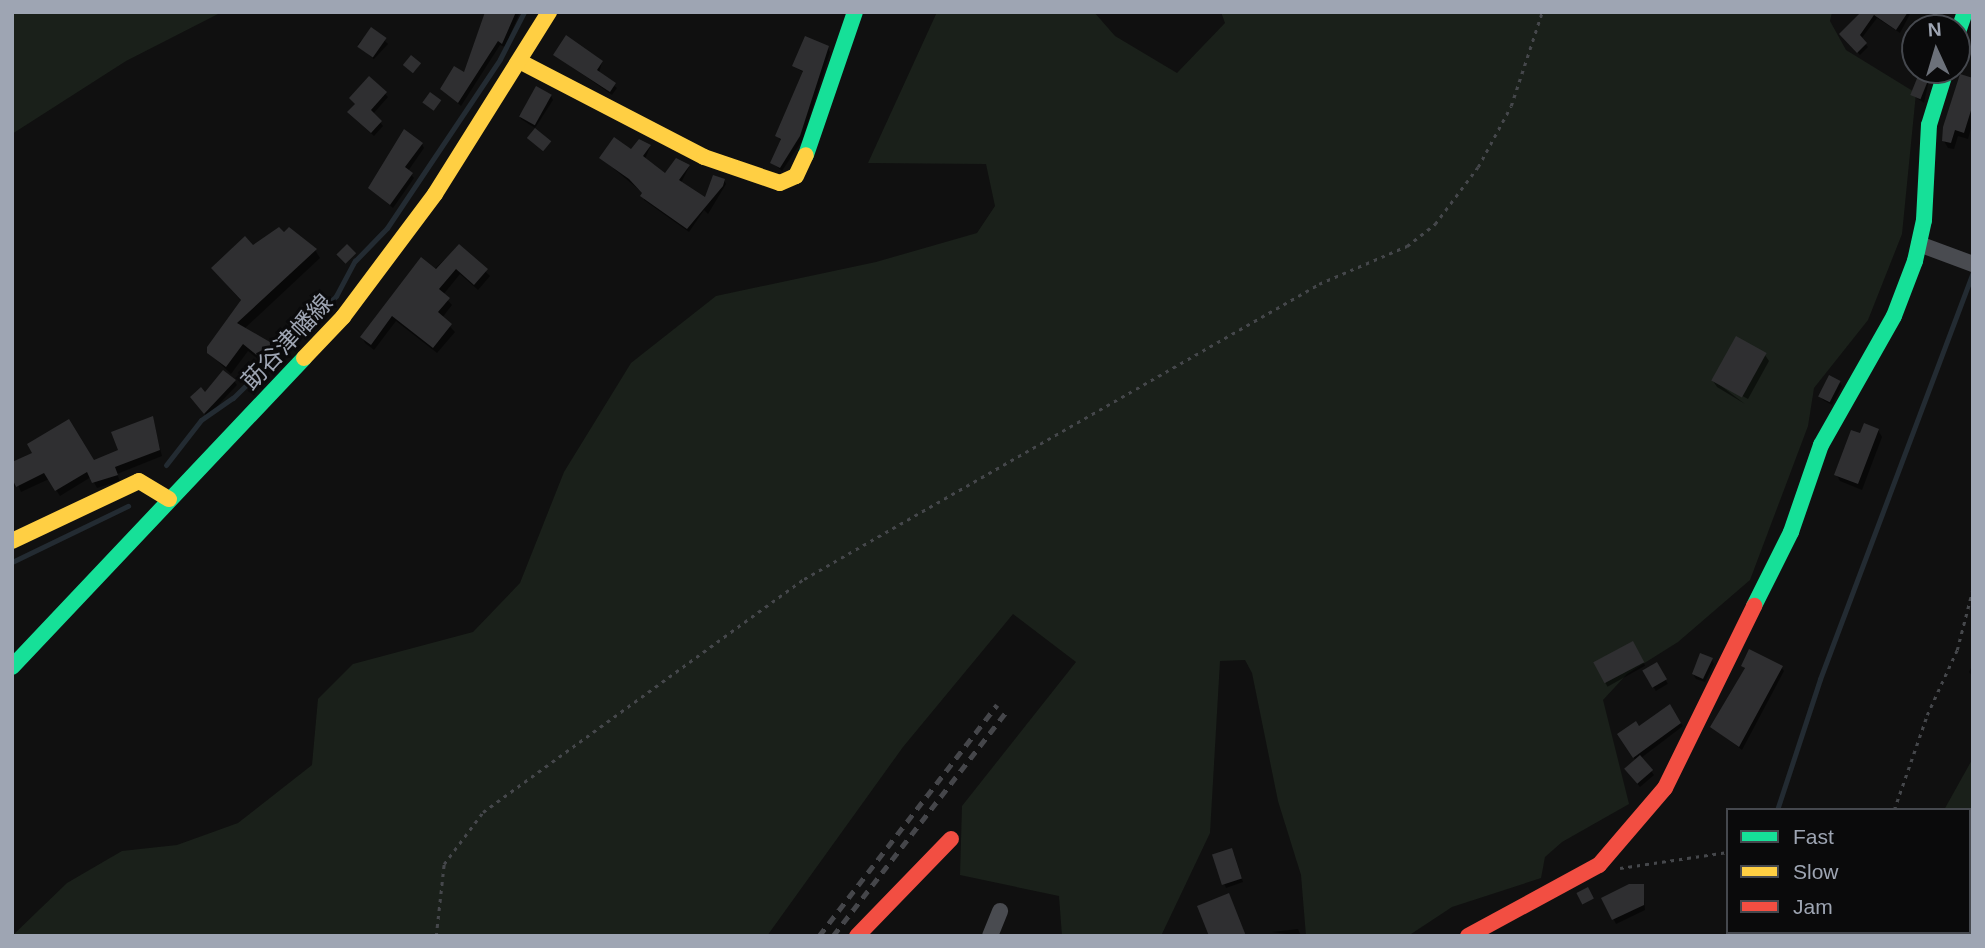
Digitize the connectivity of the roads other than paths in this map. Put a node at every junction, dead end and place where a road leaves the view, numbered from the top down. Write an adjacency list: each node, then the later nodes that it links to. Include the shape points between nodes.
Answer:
1 (550, 12): 3 (street, 莇谷津幡線)
2 (855, 12): 3 (street, via 813,141 796,176 780,183 704,157)
3 (521, 62): 7 (street, 莇谷津幡線, via 435,194 343,317)
4 (1942, 84): 5 (street, via 1929,125)
5 (1919, 244): 6 (street); 14 (street, via 1894,316 1821,445 1791,532 1665,788 1600,865)
6 (1969, 263)
7 (169, 499): 8 (street, via 138,481); 9 (street, 莇谷津幡線)
8 (12, 541)
9 (12, 667)
10 (951, 839): 12 (street)
11 (1000, 911): 13 (street)
12 (857, 936)
13 (990, 936)
14 (1468, 936)

